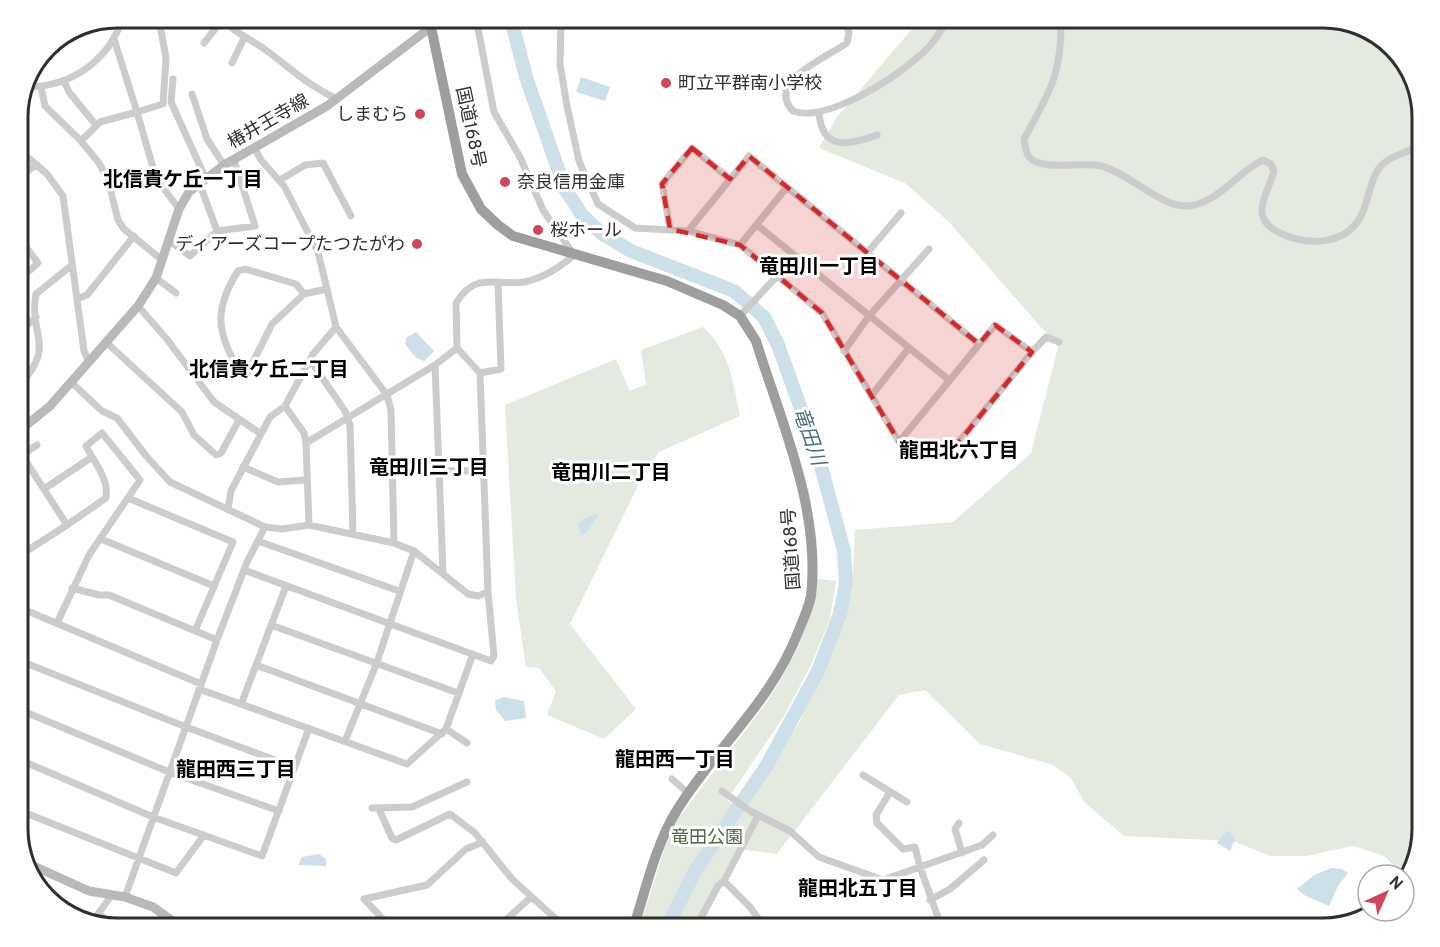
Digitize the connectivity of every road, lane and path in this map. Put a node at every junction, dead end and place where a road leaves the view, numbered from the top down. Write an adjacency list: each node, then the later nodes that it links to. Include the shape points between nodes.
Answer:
1 (119, 28): 15 (street)
2 (161, 28): 24 (street, via 166,58 163,104)
3 (216, 28): 16 (street)
4 (232, 28): 13 (street)
5 (239, 28): 13 (street)
6 (429, 28): 23 (main road, 椿井王寺線)
7 (434, 28): 53 (highway, 国道168号, via 462,174 481,208 513,236)
8 (478, 28): 53 (street, via 494,112 520,157 543,210)
9 (561, 28): 44 (street, via 560,64 565,95 579,160 598,204 635,228)
10 (847, 28): 25 (street, via 846,43 792,78 785,88 785,102 793,111)
11 (942, 28): 25 (street, via 934,41 904,68 873,89)
12 (1061, 28): 30 (street, via 1055,83 1024,140 1029,156 1040,165 1103,166 1183,206 1222,191 1263,160 1274,171 1261,202 1262,217 1273,230 1286,236 1318,242 1343,234 1361,218 1379,169 1392,157)
13 (236, 31): 14 (street)
14 (244, 38): 17 (street); 23 (street, via 262,47 310,87)
15 (114, 39): 19 (street, via 86,71); 24 (street)
16 (204, 43)
17 (232, 63)
18 (173, 79): 37 (street, via 171,102)
19 (64, 81): 21 (street); 26 (street)
20 (35, 87): 21 (street)
21 (41, 87): 28 (street, via 45,106)
22 (192, 94): 34 (street, via 207,139)
23 (337, 99): 29 (main road, 椿井王寺線)
24 (136, 112): 26 (street); 40 (street, via 156,178)
25 (819, 113): 27 (street, via 820,124 830,140 841,144)
26 (96, 125): 28 (street)
27 (877, 135)
28 (81, 141): 47 (street, via 108,180 118,220)
29 (255, 149): 32 (main road, 椿井王寺線); 38 (street)
30 (1412, 150)
31 (29, 159): 33 (street)
32 (234, 160): 34 (main road, 椿井王寺線); 45 (street, via 255,226)
33 (36, 165): 35 (street); 55 (street, via 63,196)
34 (224, 165): 37 (main road, 椿井王寺線)
35 (29, 170)
36 (730, 179): 39 (street, via 749,156); 44 (street, via 692,148 662,184); 46 (street)
37 (202, 180): 40 (main road, 椿井王寺線); 45 (street)
38 (280, 180): 42 (street, via 305,165 323,163); 61 (street, via 318,252)
39 (787, 187): 43 (street); 52 (street)
40 (179, 209): 48 (main road, 椿井王寺線)
41 (901, 213): 52 (street)
42 (351, 216)
43 (757, 225): 49 (street); 67 (street)
44 (670, 229): 46 (street)
45 (217, 231): 48 (street, via 190,256)
46 (688, 231): 49 (street)
47 (134, 236): 54 (street); 64 (street, via 87,295)
48 (168, 240): 54 (main road, 椿井王寺線)
49 (740, 245): 57 (street)
50 (929, 249): 59 (street)
51 (29, 251): 56 (street, via 38,263)
52 (867, 253): 59 (street)
53 (574, 255): 60 (street, via 557,270 540,277); 66 (highway, 国道168号, via 667,281)
54 (162, 260): 58 (main road, 椿井王寺線)
55 (72, 265): 64 (street); 68 (street, via 36,294)
56 (29, 271)
57 (777, 276): 66 (street); 76 (street, via 822,312)
58 (156, 278): 62 (street); 65 (main road, 椿井王寺線)
59 (900, 280): 67 (street); 73 (street)
60 (498, 282): 74 (street, via 472,285 456,303); 82 (street, via 501,369)
61 (327, 289): 63 (street); 70 (street)
62 (176, 293)
63 (304, 294): 63 (street, via 296,284 245,269 238,271 224,296 222,340 240,372 248,372 272,324)
64 (77, 298): 79 (street)
65 (138, 306): 72 (main road, 椿井王寺線); 89 (street, via 214,402)
66 (744, 313): 150 (highway, 国道168号, via 807,508 811,598 772,687)
67 (869, 316): 75 (street); 76 (street)
68 (36, 317): 69 (street); 81 (street, via 40,348 38,362)
69 (29, 323)
70 (336, 327): 78 (street); 85 (street)
71 (1059, 342): 77 (street, via 1046,337)
72 (107, 343): 79 (main road, 椿井王寺線); 89 (street, via 182,411 194,435 216,455 221,453)
73 (978, 344): 77 (street, via 995,325); 83 (street)
74 (457, 348): 80 (street); 82 (street)
75 (909, 348): 83 (street); 86 (street)
76 (844, 351): 86 (street)
77 (1032, 352): 92 (street, via 954,448 917,456)
78 (310, 360): 87 (street); 88 (street)
79 (89, 362): 84 (main road, 椿井王寺線)
80 (435, 365): 85 (street); 100 (street)
81 (29, 373)
82 (480, 373): 101 (street)
83 (949, 380): 92 (street)
84 (71, 382): 90 (main road, 椿井王寺線); 105 (street, via 102,411 117,418 171,482)
85 (387, 395): 88 (street); 99 (street)
86 (871, 396): 92 (street)
87 (285, 406): 91 (street, via 270,417); 93 (street, via 304,433)
88 (348, 419): 93 (street); 109 (street)
89 (239, 420): 91 (street)
90 (29, 422)
91 (261, 434): 98 (street)
92 (899, 442)
93 (306, 443): 102 (street)
94 (37, 445): 95 (street)
95 (29, 448)
96 (92, 457): 103 (street); 104 (street, via 86,446 102,433 140,480); 106 (street, via 108,486 106,498)
97 (29, 466): 103 (street)
98 (243, 467): 102 (street, via 278,482); 105 (street, via 231,491)
99 (392, 470): 100 (street); 112 (street)
100 (439, 471): 101 (street); 116 (street)
101 (483, 471): 121 (street)
102 (306, 480): 107 (street)
103 (44, 489): 106 (street)
104 (128, 498): 110 (street); 117 (street, via 233,543)
105 (228, 509): 108 (street)
106 (67, 525): 113 (street)
107 (309, 525): 108 (street); 109 (street)
108 (266, 527): 111 (street)
109 (353, 534): 112 (street)
110 (101, 538): 117 (street); 119 (street)
111 (258, 541): 115 (street); 120 (street)
112 (394, 543): 114 (street)
113 (29, 550)
114 (414, 551): 116 (street); 120 (street)
115 (244, 570): 118 (street); 127 (street)
116 (443, 572): 121 (street, via 468,594)
117 (214, 586): 126 (street)
118 (286, 586): 124 (street); 125 (street)
119 (72, 588): 123 (street); 126 (street, via 109,595)
120 (399, 591): 124 (street)
121 (488, 592): 128 (street, via 494,656 491,661)
122 (29, 612): 123 (street)
123 (57, 623): 132 (street)
124 (389, 624): 128 (street); 131 (street)
125 (271, 626): 130 (street); 131 (street)
126 (195, 631): 127 (street)
127 (217, 640): 132 (street)
128 (473, 654): 133 (street)
129 (29, 664): 137 (street)
130 (256, 665): 134 (street); 135 (street)
131 (376, 665): 133 (street); 135 (street)
132 (200, 686): 134 (street); 137 (street)
133 (458, 693): 139 (street)
134 (242, 702): 138 (street)
135 (361, 704): 139 (street); 140 (street)
136 (29, 714): 144 (street)
137 (186, 727): 143 (street); 144 (street)
138 (309, 728): 140 (street); 143 (street)
139 (444, 731): 140 (street, via 407,764); 141 (street)
140 (345, 741)
141 (467, 743)
142 (29, 764): 155 (street)
143 (294, 767): 152 (street)
144 (169, 772): 152 (street); 155 (street)
145 (863, 775): 149 (street)
146 (672, 779): 150 (street)
147 (467, 782): 159 (street, via 412,807 375,808 396,840 450,814)
148 (722, 791): 154 (street)
149 (890, 792): 151 (street); 163 (street, via 876,815 877,823 903,849 915,847)
150 (689, 794): 175 (highway, 国道168号, via 666,831)
151 (907, 802)
152 (279, 811): 157 (street, via 262,856)
153 (29, 815): 161 (street)
154 (758, 816): 163 (street, via 790,831 814,854 875,879); 165 (street)
155 (153, 817): 157 (street); 161 (street)
156 (959, 823): 160 (street, via 955,829)
157 (204, 835): 161 (street, via 176,873)
158 (993, 836): 160 (street)
159 (483, 842): 168 (street); 172 (street, via 466,849 427,885 364,899)
160 (962, 853): 163 (street)
161 (138, 860): 167 (street)
162 (984, 860): 169 (street, via 950,889)
163 (920, 867): 169 (street)
164 (39, 871): 166 (main road)
165 (724, 881): 176 (street); 177 (street)
166 (111, 896): 167 (main road); 170 (street)
167 (125, 897): 171 (main road, via 153,907)
168 (531, 897): 173 (street); 174 (street)
169 (930, 900): 178 (street)
170 (97, 916)
171 (168, 918)
172 (382, 918)
173 (508, 918)
174 (555, 918)
175 (637, 918)
176 (701, 918)
177 (758, 918)
178 (938, 918)

